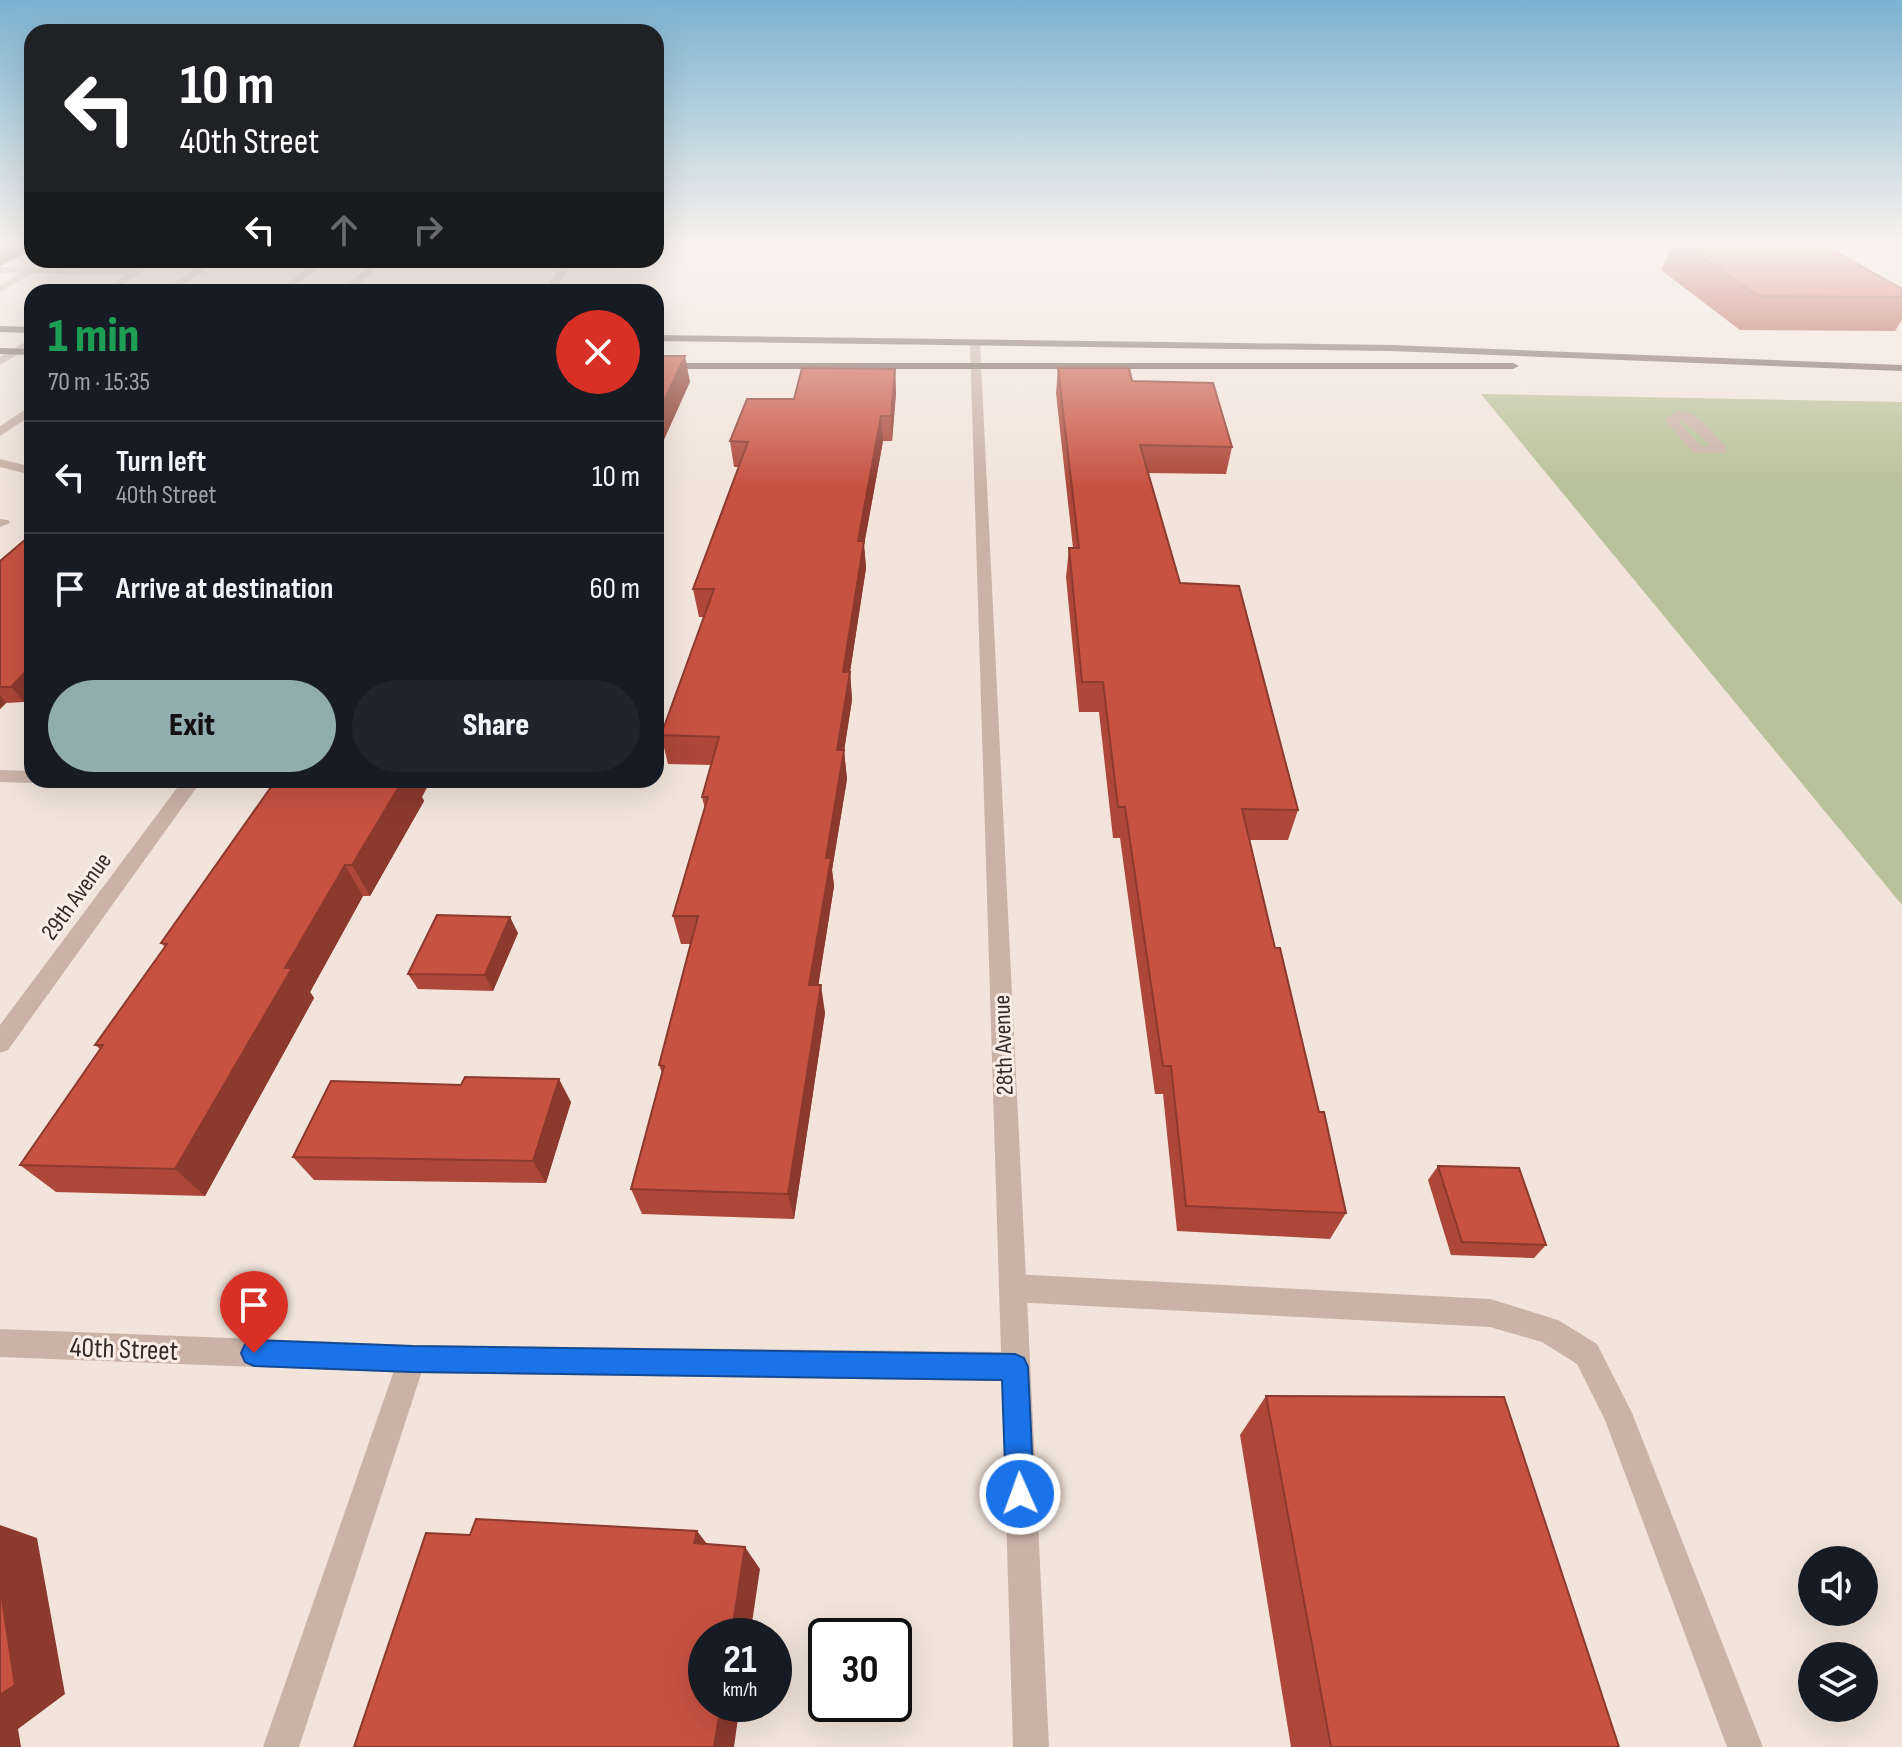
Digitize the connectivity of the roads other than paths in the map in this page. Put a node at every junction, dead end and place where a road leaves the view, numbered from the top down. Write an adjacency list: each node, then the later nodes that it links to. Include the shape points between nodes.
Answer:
1 (0, 329): 2 (main road)
2 (24, 330)
3 (664, 338): 4 (main road)
4 (975, 343): 10 (main road, via 1391,348); 12 (street, 28th Avenue)
5 (24, 346): 7 (street)
6 (0, 351): 7 (main road)
7 (16, 351): 8 (main road); 9 (street)
8 (24, 352)
9 (0, 362)
10 (1829, 365): 12 (main road); 13 (main road)
11 (664, 366): 12 (main road)
12 (975, 367): 22 (street, 28th Avenue)
13 (1902, 368)
14 (24, 415): 15 (street)
15 (0, 432)
16 (0, 463): 17 (street)
17 (24, 469)
18 (0, 776): 19 (street)
19 (24, 777)
20 (187, 788): 21 (street, 29th Avenue)
21 (0, 1043)
22 (1013, 1288): 25 (street, 28th Avenue); 28 (street, via 1490,1313 1548,1330 1587,1354 1617,1413)
23 (0, 1343): 24 (street, 40th Street)
24 (412, 1359): 25 (street, 40th Street); 26 (street)
25 (1015, 1367): 27 (street, 28th Avenue)
26 (281, 1747)
27 (1031, 1747)
28 (1745, 1747)

